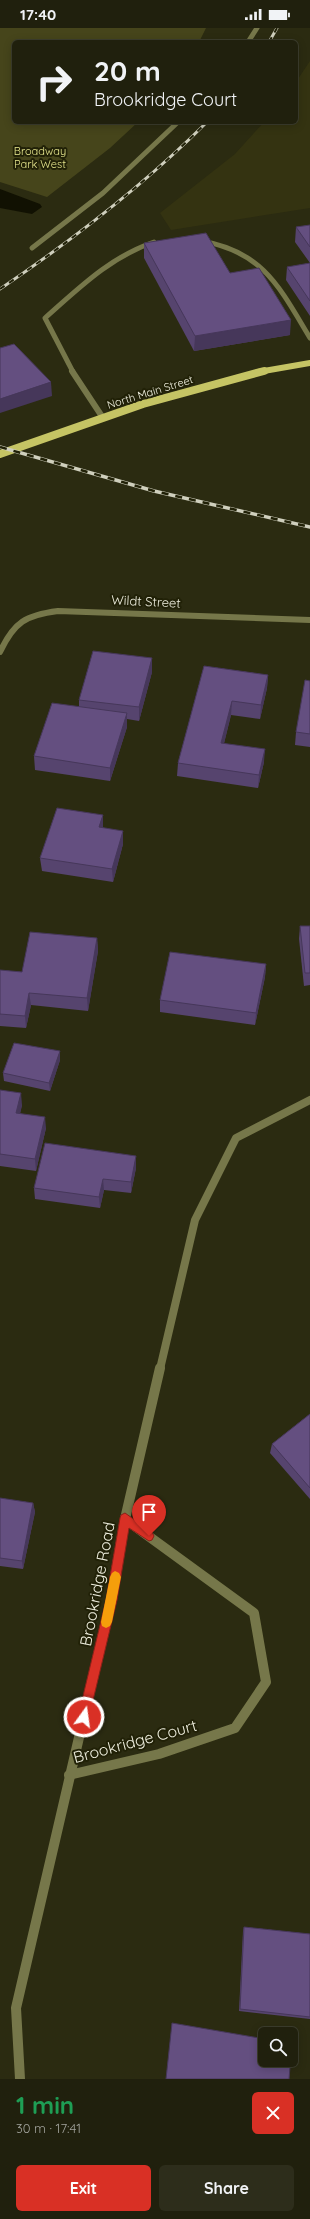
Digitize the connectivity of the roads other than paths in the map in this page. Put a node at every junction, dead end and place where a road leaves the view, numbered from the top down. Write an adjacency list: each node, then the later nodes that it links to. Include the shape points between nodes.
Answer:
1 (257, 28): 2 (street)
2 (249, 40)
3 (176, 124): 6 (street, via 103,193)
4 (160, 240): 9 (street, via 144,244 115,259 45,318 76,379)
5 (191, 240): 7 (street, via 211,241 228,246 267,272)
6 (32, 248)
7 (310, 338)
8 (310, 363): 9 (main road, North Main Street, via 255,373)
9 (103, 418): 10 (main road, North Main Street)
10 (0, 454)
11 (310, 620): 12 (street, Wildt Street, via 72,610 42,612 22,620 8,633)
12 (0, 652)
13 (310, 1100): 14 (street, Brookridge Road, via 236,1138 195,1220)
14 (125, 1518): 15 (street, Brookridge Road, via 112,1600); 15 (street, Brookridge Court, via 254,1614 266,1682 235,1728 159,1754)
15 (69, 1775): 16 (street, Brookridge Road, via 16,2008)
16 (20, 2079)

